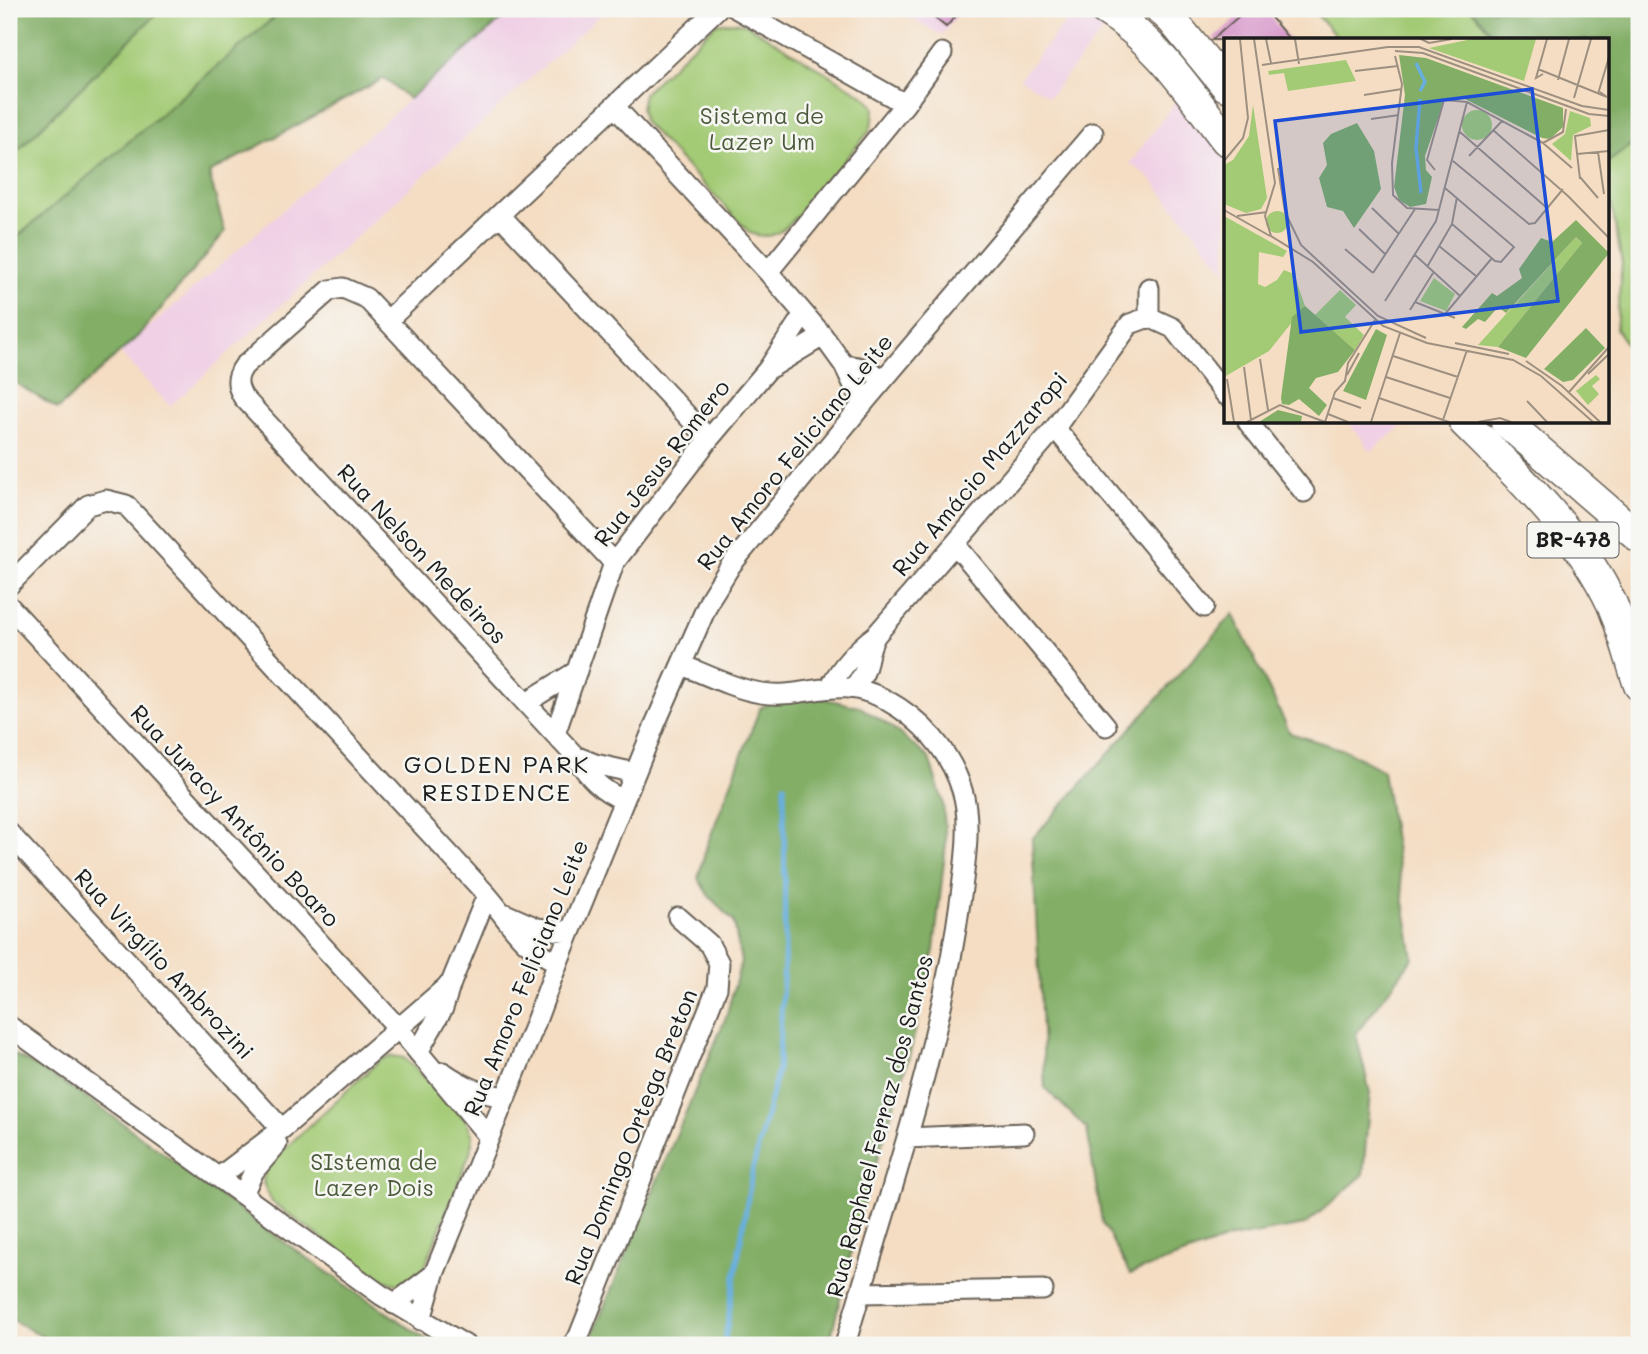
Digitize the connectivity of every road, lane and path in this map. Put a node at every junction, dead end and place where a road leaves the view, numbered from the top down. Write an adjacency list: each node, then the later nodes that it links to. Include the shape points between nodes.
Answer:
1 (717, 9): 8 (street)
2 (737, 9): 7 (street)
3 (1104, 9): 10 (main road, via 1166,63)
4 (1171, 12): 6 (main road)
5 (942, 53): 7 (street)
6 (1224, 83)
7 (905, 104): 12 (street)
8 (614, 106): 11 (street); 12 (street)
9 (1093, 133): 20 (street, Rua Amoro Feliciano Leite)
10 (1224, 137)
11 (500, 215): 16 (street); 27 (street)
12 (768, 272): 14 (street)
13 (1149, 288): 15 (street)
14 (804, 314): 17 (street); 19 (street, Rua Jesus Romero)
15 (1149, 317): 21 (street, via 1172,328); 26 (street, Rua Amácio Mazzaropi, via 1130,324)
16 (387, 321): 31 (street); 41 (street, Rua Nelson Medeiros, via 366,298 343,288 330,290 243,366 237,383 243,397)
17 (823, 336): 18 (street); 19 (street, Rua Jesus Romero)
18 (844, 365): 20 (street, via 873,371); 22 (street, via 856,390)
19 (768, 369): 27 (street, Rua Jesus Romero)
20 (883, 380): 22 (street, Rua Amoro Feliciano Leite)
21 (1224, 393)
22 (867, 399): 36 (street, Rua Amoro Feliciano Leite, via 731,565 711,597)
23 (1250, 424): 28 (street)
24 (1466, 424): 39 (main road, BR-478, via 1530,487 1580,549 1612,605)
25 (1508, 424): 29 (main road, BR-478)
26 (1055, 428): 30 (street, Rua Amácio Mazzaropi); 34 (street)
27 (709, 439): 31 (street, Rua Jesus Romero)
28 (1304, 492)
29 (1639, 537)
30 (955, 544): 35 (street, Rua Amácio Mazzaropi); 42 (street)
31 (614, 563): 37 (street, Rua Jesus Romero)
32 (9, 585): 48 (street, via 88,505 106,500 126,505)
33 (9, 606): 55 (street, Rua Juracy Antônio Boaro)
34 (1204, 607)
35 (876, 635): 38 (street, Rua Amácio Mazzaropi); 40 (street, Rua Amácio Mazzaropi, via 859,648)
36 (682, 665): 40 (street, Rua Raphael Ferraz dos Santos, via 762,693); 45 (street, Rua Amoro Feliciano Leite)
37 (578, 671): 41 (street); 43 (street, Rua Jesus Romero)
38 (858, 682): 40 (street, Rua Raphael Ferraz dos Santos); 61 (street, Rua Raphael Ferraz dos Santos, via 862,689 916,720 936,741 963,792 965,867 945,996)
39 (1639, 685)
40 (830, 687)
41 (528, 704): 43 (street, Rua Nelson Medeiros)
42 (1105, 726)
43 (555, 734): 44 (street, Rua Nelson Medeiros)
44 (575, 756): 45 (street, Rua Nelson Medeiros); 46 (street, Rua Nelson Medeiros, via 599,786)
45 (635, 773): 46 (street, Rua Amoro Feliciano Leite)
46 (624, 800): 51 (street, Rua Amoro Feliciano Leite)
47 (9, 833): 58 (street, Rua Virgílio Ambrozini)
48 (488, 895): 49 (street); 53 (street)
49 (502, 912): 51 (street, via 537,928); 52 (street, via 538,954)
50 (678, 917): 70 (street, Rua Domingo Ortega Breton, via 709,944 719,963 717,988)
51 (570, 932): 52 (street, Rua Amoro Feliciano Leite)
52 (558, 962): 57 (street, Rua Amoro Feliciano Leite)
53 (451, 983): 55 (street); 56 (street)
54 (9, 1026): 62 (street)
55 (399, 1029): 56 (street, Rua Juracy Antônio Boaro); 58 (street)
56 (421, 1056): 57 (street, Rua Juracy Antônio Boaro, via 461,1084); 60 (street, Rua Juracy Antônio Boaro)
57 (506, 1097): 60 (street, Rua Amoro Feliciano Leite)
58 (282, 1129): 62 (street); 63 (street, via 283,1139 254,1171)
59 (1024, 1133): 61 (street)
60 (489, 1137): 64 (street, Rua Amoro Feliciano Leite)
61 (907, 1138): 66 (street, Rua Raphael Ferraz dos Santos)
62 (219, 1177): 63 (street)
63 (243, 1194): 67 (street)
64 (434, 1274): 67 (street); 68 (street, Rua Amoro Feliciano Leite)
65 (1043, 1290): 66 (street)
66 (860, 1293): 71 (street, Rua Raphael Ferraz dos Santos)
67 (394, 1304): 68 (street)
68 (421, 1320): 69 (street)
69 (465, 1345)
70 (572, 1345)
71 (845, 1345)

